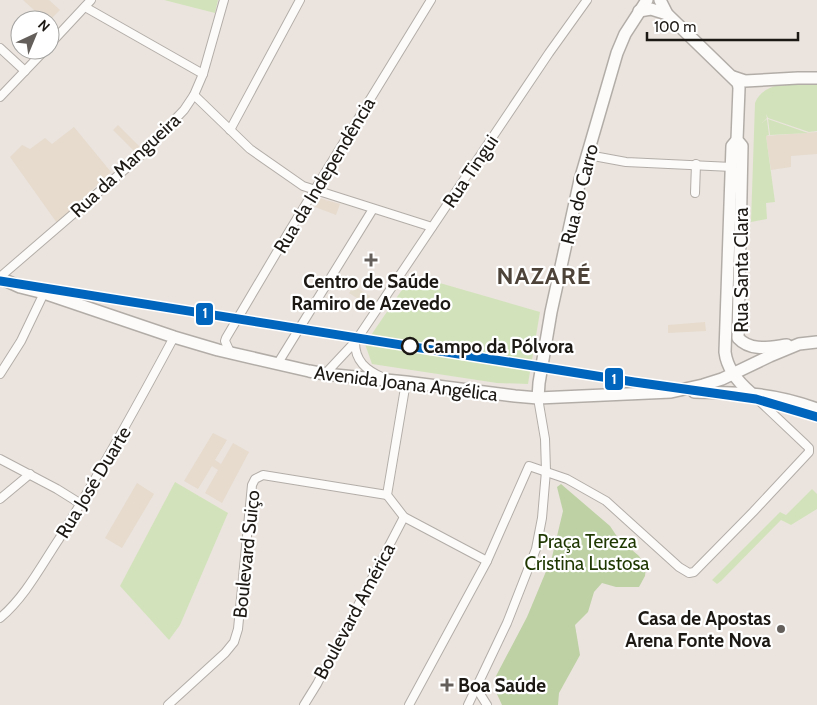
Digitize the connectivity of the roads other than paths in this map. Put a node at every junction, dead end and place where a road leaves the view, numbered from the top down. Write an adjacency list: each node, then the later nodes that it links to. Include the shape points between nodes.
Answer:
1 (224, 0): 14 (street, Rua da Mangueira)
2 (300, 0): 21 (street)
3 (430, 0): 26 (street, Rua da Independência)
4 (587, 0): 29 (street, Rua Tingui)
5 (647, 0): 8 (street, Rua do Carro)
6 (660, 0): 9 (street)
7 (88, 3): 10 (street); 14 (street)
8 (639, 11): 9 (street, via 651,9); 23 (street, Rua do Carro, via 617,52)
9 (667, 14): 15 (street)
10 (60, 33)
11 (0, 48): 13 (street)
12 (35, 60): 13 (street)
13 (25, 71): 20 (street)
14 (204, 74): 19 (street, Rua da Mangueira)
15 (734, 78): 17 (street); 18 (street, Rua Santa Clara)
16 (817, 78): 17 (street)
17 (751, 81): 18 (street)
18 (739, 93): 22 (street, Rua Santa Clara)
19 (194, 95): 21 (street); 30 (street, Rua da Mangueira, via 174,122 137,159)
20 (0, 97)
21 (230, 130): 26 (street, via 265,161)
22 (737, 140): 25 (street, Rua Santa Clara, via 732,146); 35 (street, Rua Santa Clara, via 742,146 738,338 748,346 759,348)
23 (588, 155): 24 (street, via 626,162); 45 (street, Rua do Carro, via 555,294)
24 (696, 164): 25 (street); 27 (street)
25 (732, 167): 40 (street, Rua Santa Clara, via 725,352)
26 (314, 191): 28 (street); 36 (street, Rua da Independência, via 226,338)
27 (695, 193)
28 (373, 209): 29 (street); 37 (street)
29 (432, 227): 33 (street, Rua Tingui)
30 (0, 278): 31 (street, Avenida Joana Angélica)
31 (44, 293): 32 (street, Avenida Joana Angélica); 38 (street, via 21,341)
32 (174, 337): 36 (street, Avenida Joana Angélica); 52 (street, Rua José Duarte)
33 (355, 342): 39 (street, Rua Tingui); 41 (street, via 361,364)
34 (817, 342): 35 (street, Avenida Joana Angélica)
35 (799, 344): 40 (street, Avenida Joana Angélica)
36 (230, 352): 37 (street, Avenida Joana Angélica)
37 (278, 363): 39 (street, Avenida Joana Angélica)
38 (0, 374)
39 (325, 374): 41 (street, Avenida Joana Angélica)
40 (733, 374): 43 (street, Avenida Joana Angélica); 44 (street)
41 (388, 380): 42 (street, Avenida Joana Angélica)
42 (406, 382): 45 (street, Avenida Joana Angélica); 50 (street)
43 (670, 392): 44 (street); 45 (street, Avenida Joana Angélica)
44 (751, 393): 46 (street, via 785,398); 48 (street, via 809,448 809,452 694,572 683,570 606,501)
45 (538, 398): 48 (street)
46 (817, 409)
47 (0, 459): 49 (street)
48 (546, 471): 54 (street, via 528,466); 56 (street, via 536,549)
49 (30, 474): 51 (street); 52 (street)
50 (387, 495): 53 (street); 57 (street, Boulevard Suiço, via 263,475 255,479 234,642)
51 (0, 499)
52 (81, 504): 55 (street, Rua José Duarte, via 25,590)
53 (404, 517): 54 (street); 58 (street, Boulevard América)
54 (488, 561): 59 (street)
55 (0, 618)
56 (477, 689): 60 (street); 61 (street)
57 (168, 705)
58 (304, 705)
59 (409, 705)
60 (468, 705)
61 (488, 705)

